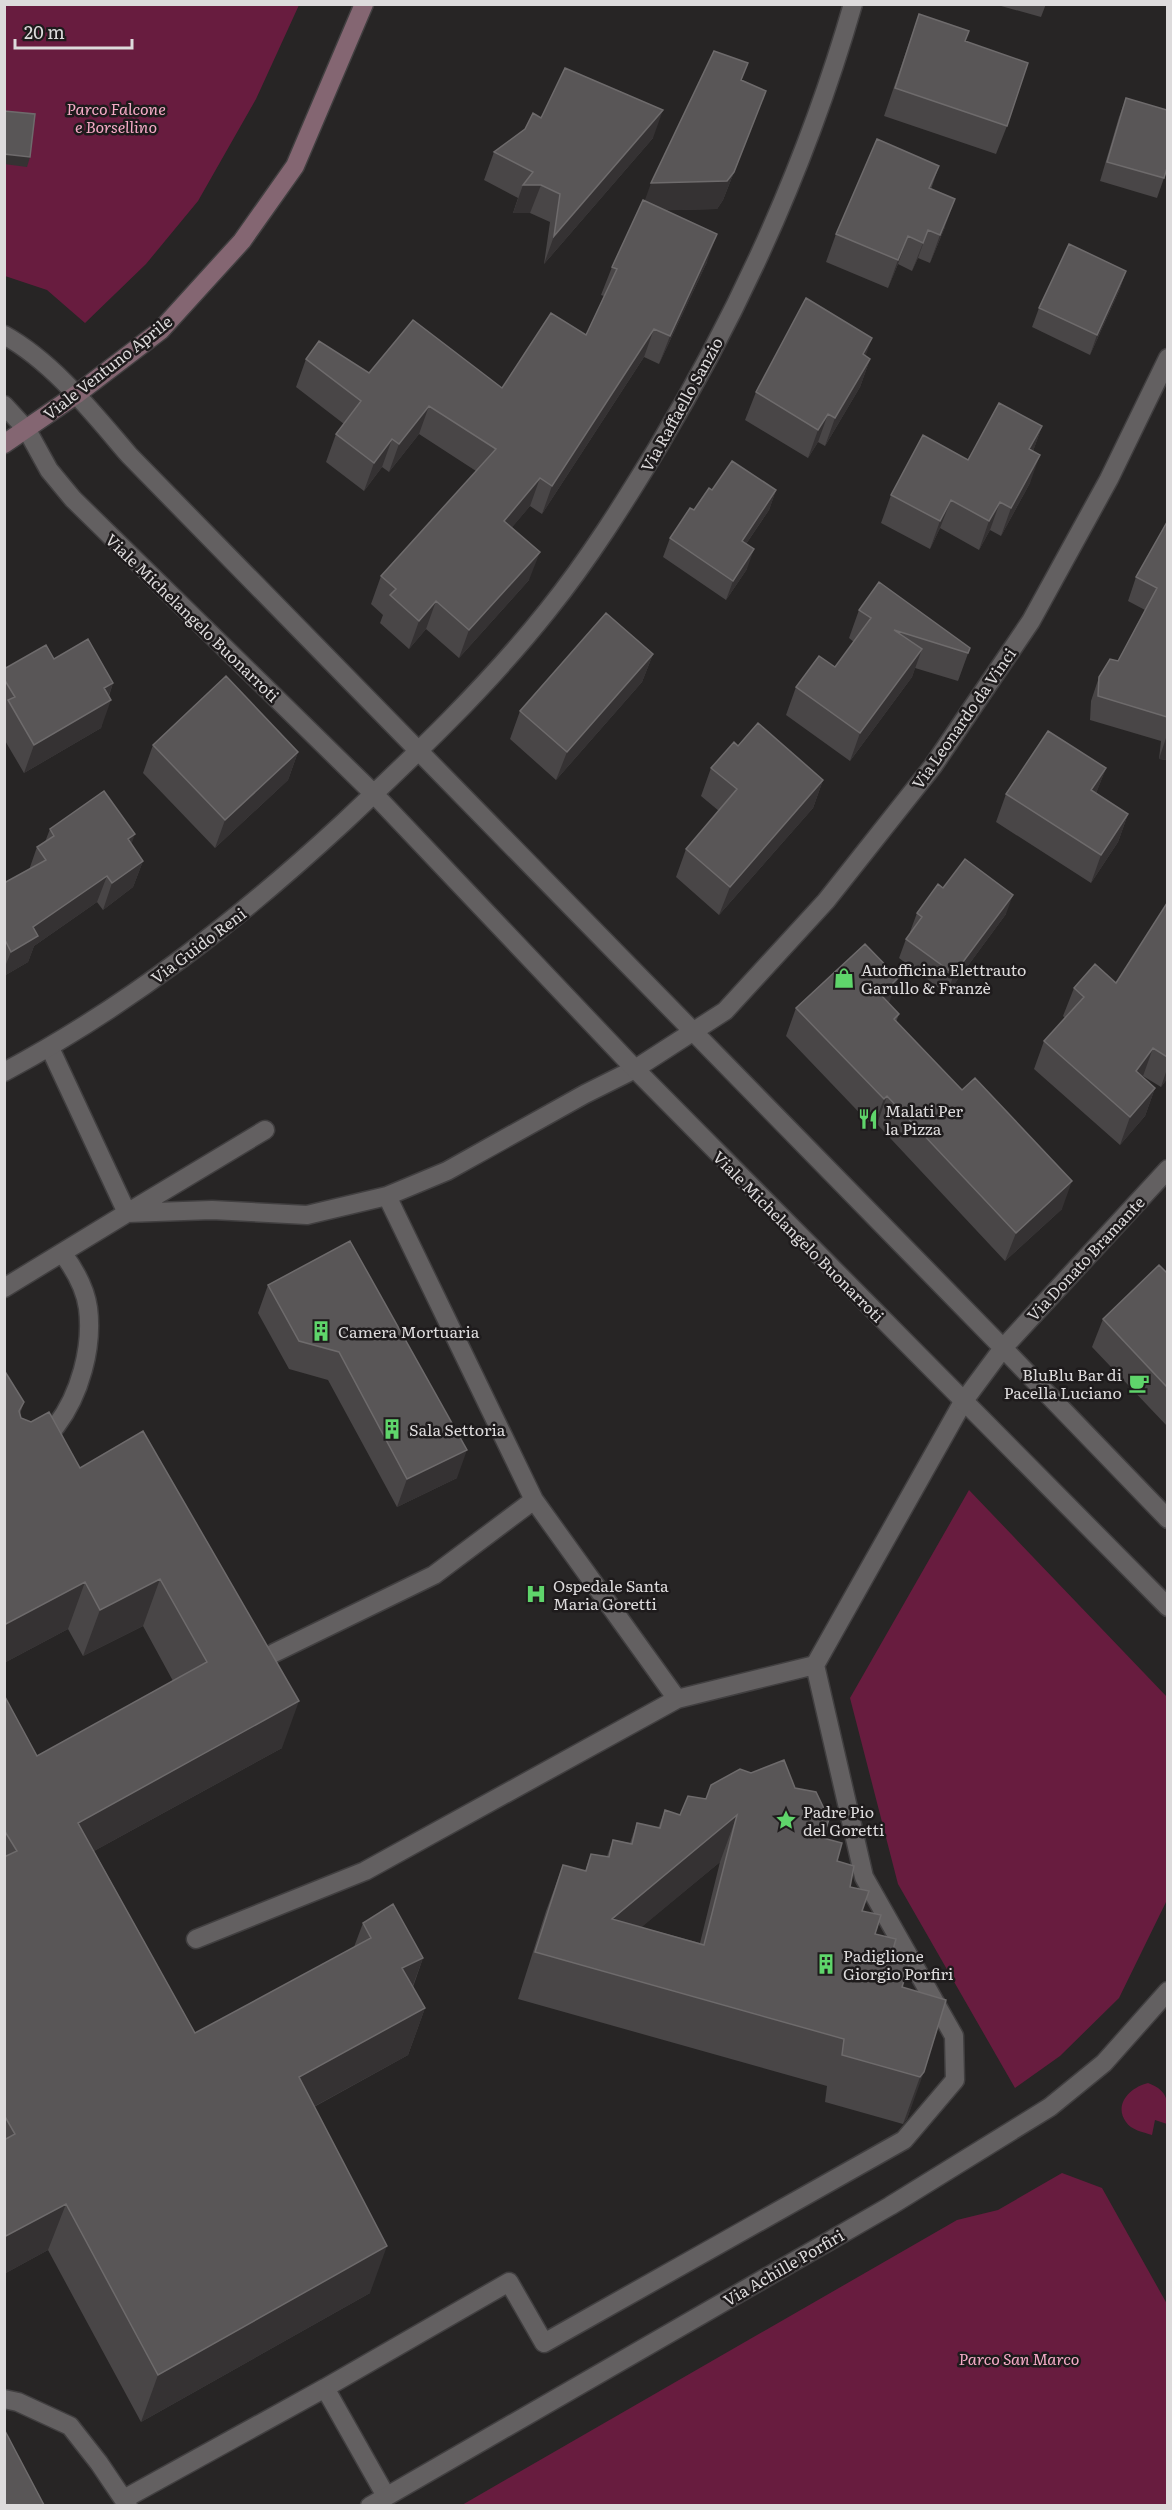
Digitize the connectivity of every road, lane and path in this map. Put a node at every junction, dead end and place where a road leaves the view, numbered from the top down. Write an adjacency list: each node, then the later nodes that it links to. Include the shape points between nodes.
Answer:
1 (364, 4): 5 (main road, Viale Ventuno Aprile, via 295,166 242,241 161,330)
2 (853, 4): 9 (street, Via Raffaello Sanzio, via 802,160 765,246 685,402 596,545 548,610 498,669)
3 (4, 334): 5 (street)
4 (1167, 358): 11 (street, Via Leonardo da Vinci, via 1109,479 1030,621 933,766 826,901 725,1011)
5 (77, 394): 7 (main road, Viale Ventuno Aprile); 9 (street, via 129,455)
6 (4, 405): 7 (street, Viale Michelangelo Buonarroti)
7 (27, 430): 8 (main road, Viale Ventuno Aprile); 10 (street, Viale Michelangelo Buonarroti, via 49,470 73,500)
8 (4, 444)
9 (418, 750): 10 (street); 11 (street)
10 (374, 794): 12 (street, Via Guido Reni, via 259,899 104,1015); 13 (street, Viale Michelangelo Buonarroti)
11 (695, 1032): 13 (street); 21 (street)
12 (50, 1047): 14 (street, Via Guido Reni); 18 (street)
13 (635, 1069): 17 (street, via 447,1171); 22 (street, Viale Michelangelo Buonarroti)
14 (4, 1072)
15 (265, 1130): 18 (street)
16 (1167, 1169): 21 (street, Via Donato Bramante)
17 (387, 1196): 18 (street, via 307,1215 212,1210); 24 (street)
18 (128, 1213): 19 (street)
19 (63, 1254): 20 (street); 23 (street, via 78,1275 88,1307 89,1341 71,1402 55,1428)
20 (4, 1288)
21 (1003, 1348): 22 (street); 25 (street)
22 (963, 1402): 26 (street, Viale Michelangelo Buonarroti); 28 (street)
23 (21, 1452)
24 (534, 1500): 27 (street, via 434,1575); 29 (street)
25 (1167, 1519)
26 (1167, 1607)
27 (274, 1653)
28 (815, 1665): 29 (street); 32 (street, via 864,1877 954,2036 954,2080 904,2140 544,2343 509,2282)
29 (677, 1699): 30 (street, via 365,1871)
30 (196, 1939)
31 (1167, 1991): 34 (street, Via Achille Porfiri, via 1104,2062 1050,2107 890,2206)
32 (325, 2388): 34 (street); 35 (street)
33 (4, 2399): 35 (street, via 70,2426)
34 (386, 2496): 36 (street, Via Achille Porfiri)
35 (126, 2502)
36 (370, 2505)

